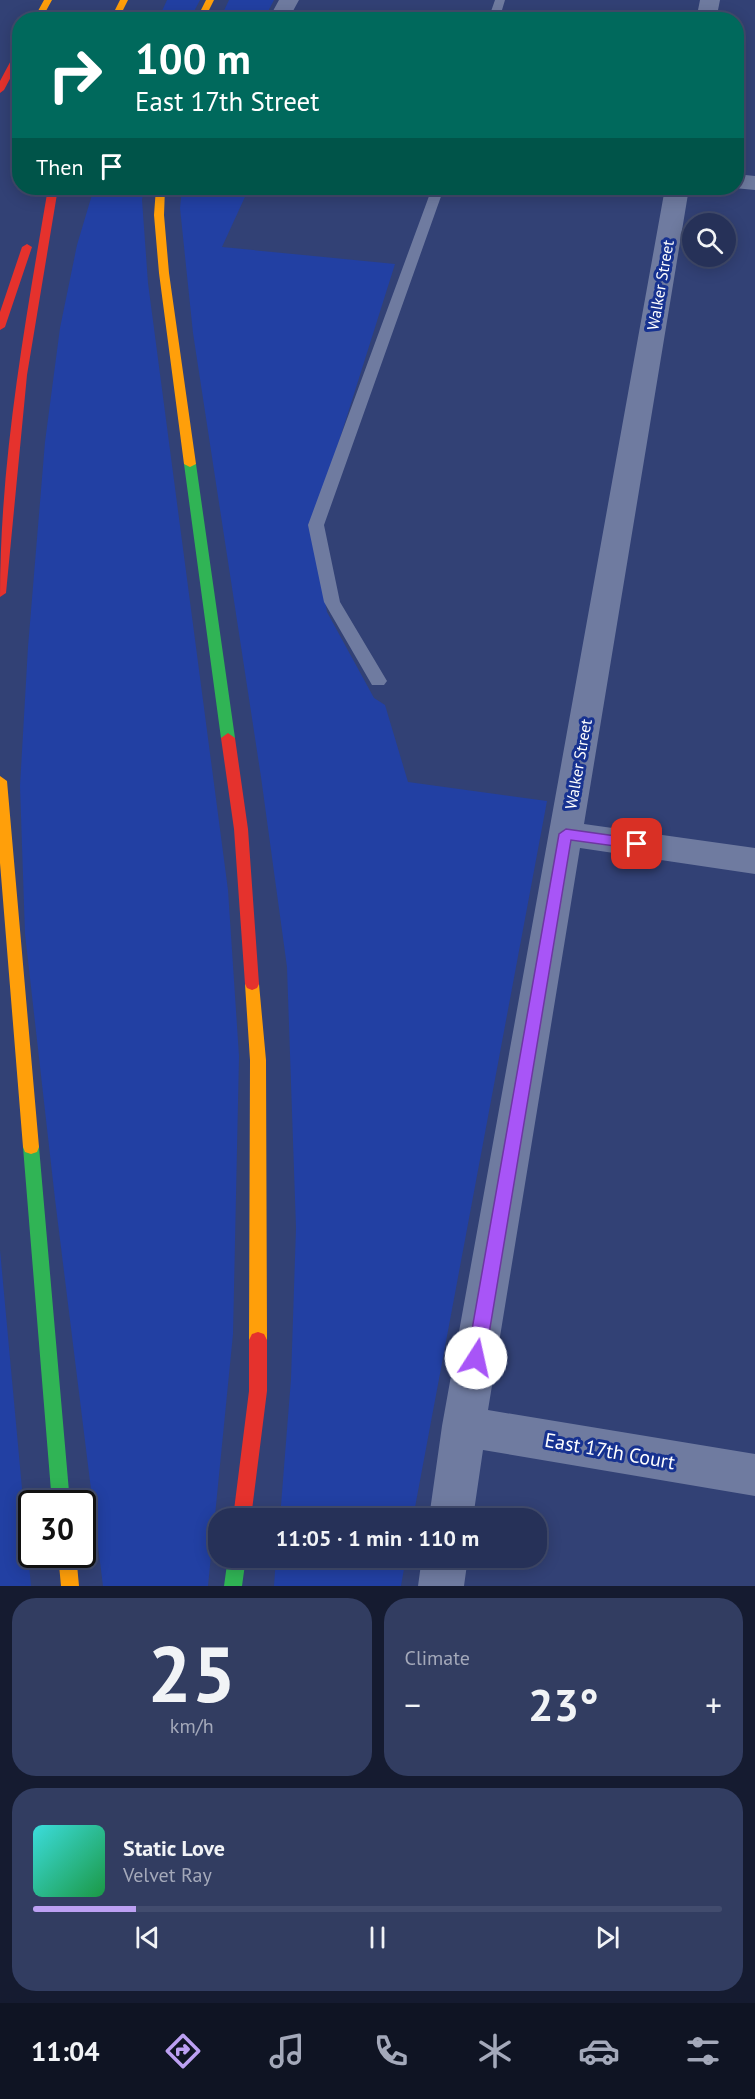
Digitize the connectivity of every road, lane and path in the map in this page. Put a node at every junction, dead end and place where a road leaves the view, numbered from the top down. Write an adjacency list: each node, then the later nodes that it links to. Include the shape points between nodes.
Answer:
1 (12, 67): 2 (highway)
2 (0, 90)
3 (45, 195): 8 (highway)
4 (52, 195): 9 (highway, via 22,375)
5 (160, 195): 17 (highway, via 164,273 241,829 258,1060 258,1391)
6 (435, 195): 10 (lane, via 316,525 332,602)
7 (676, 195): 12 (street, Walker Street)
8 (0, 327)
9 (0, 593)
10 (378, 681)
11 (0, 781): 16 (highway)
12 (566, 834): 13 (street); 14 (street, Walker Street)
13 (755, 861)
14 (464, 1426): 15 (street, East 17th Court); 18 (street, Walker Street)
15 (755, 1476)
16 (60, 1490)
17 (243, 1508)
18 (452, 1508)
19 (68, 1568): 22 (highway)
20 (236, 1568): 23 (highway)
21 (443, 1568): 24 (street)
22 (70, 1586)
23 (234, 1586)
24 (441, 1586)

